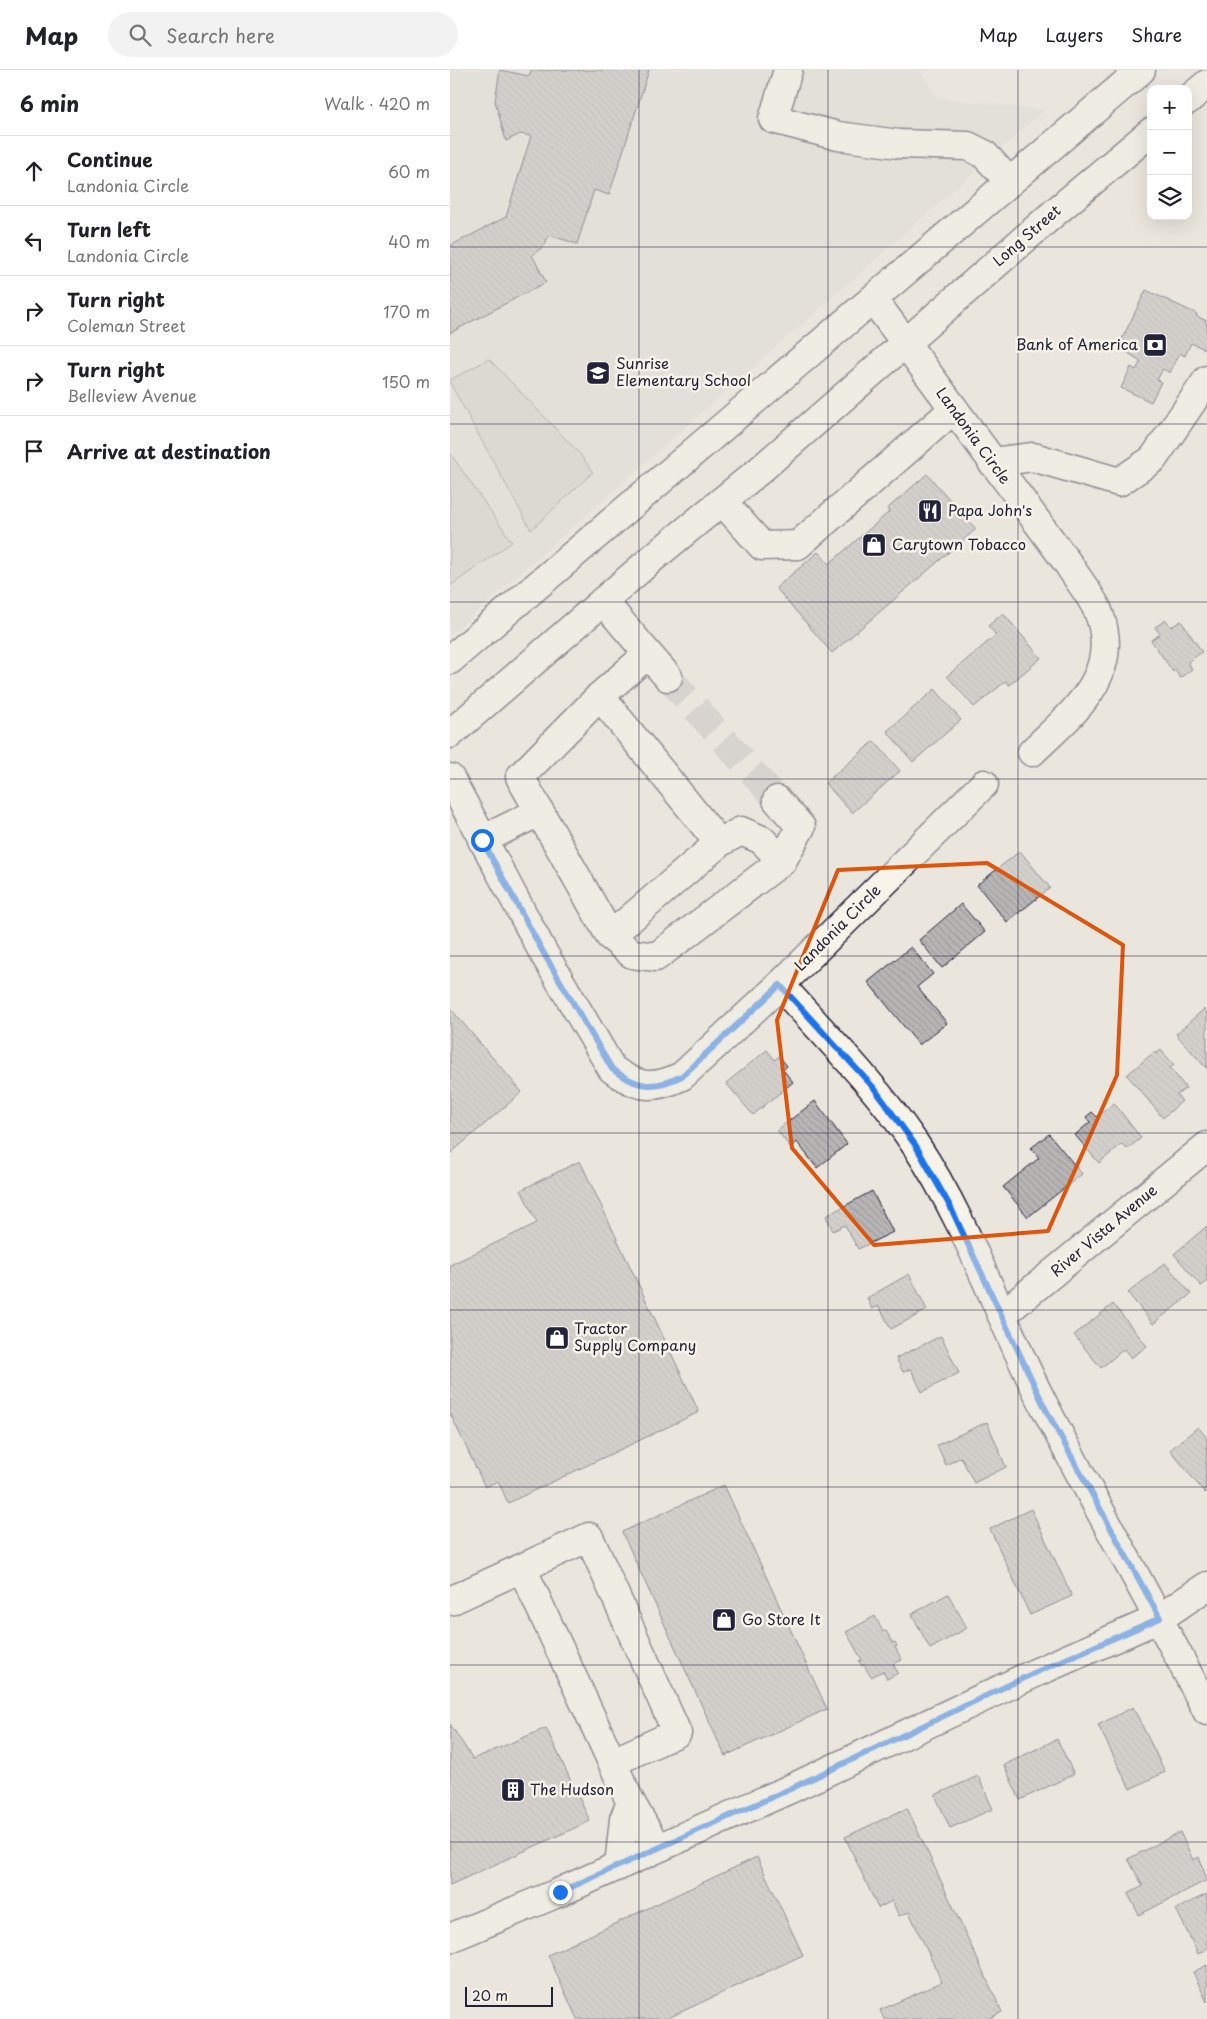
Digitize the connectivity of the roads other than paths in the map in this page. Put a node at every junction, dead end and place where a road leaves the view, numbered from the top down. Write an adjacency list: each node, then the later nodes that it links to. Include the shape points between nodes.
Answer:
1 (788, 70): 6 (main road, via 773,119 838,136 899,144 968,146 984,154)
2 (1141, 70): 6 (main road)
3 (1207, 84): 4 (main road)
4 (1192, 97)
5 (1147, 135): 8 (main road, Long Street)
6 (1009, 181): 7 (main road)
7 (873, 299): 8 (main road, Landonia Circle); 15 (main road)
8 (906, 344): 10 (main road, Landonia Circle); 12 (main road, Long Street)
9 (1207, 380): 11 (main road, via 1153,459 1120,482 1033,457)
10 (954, 409): 11 (main road, Landonia Circle); 12 (main road, via 798,545 762,546)
11 (992, 462): 19 (main road, Landonia Circle, via 1098,610 1104,633 1104,657 1097,681 1084,701)
12 (722, 501): 13 (main road, Long Street)
13 (603, 601): 14 (main road); 18 (main road, Long Street)
14 (648, 654): 16 (main road); 17 (main road)
15 (450, 660)
16 (668, 677)
17 (600, 696): 23 (main road, via 520,777); 25 (main road)
18 (450, 734)
19 (1032, 752)
20 (450, 778): 24 (main road, Landonia Circle)
21 (984, 784): 28 (main road, Landonia Circle)
22 (777, 800): 26 (main road, via 801,827)
23 (539, 812): 24 (main road); 27 (main road)
24 (482, 840): 28 (main road, Landonia Circle, via 612,1069 628,1080 646,1086 665,1084 682,1076)
25 (719, 843): 26 (main road, via 741,830 762,840); 27 (main road)
26 (782, 861): 27 (main road, via 656,957 632,954)
27 (610, 936)
28 (780, 985): 30 (main road, via 874,1088 916,1146 951,1208)
29 (1207, 1146): 30 (main road, River Vista Avenue)
30 (1002, 1315): 34 (main road, via 1046,1410)
31 (522, 1568): 33 (main road); 36 (main road); 36 (main road, via 589,1537 677,1733)
32 (1207, 1586): 34 (main road)
33 (450, 1601)
34 (1160, 1618): 35 (main road); 38 (main road)
35 (1207, 1711)
36 (613, 1762): 37 (main road)
37 (631, 1803): 38 (main road); 39 (main road, via 624,1819)
38 (657, 1848): 39 (main road)
39 (619, 1866): 40 (main road)
40 (450, 1938)

